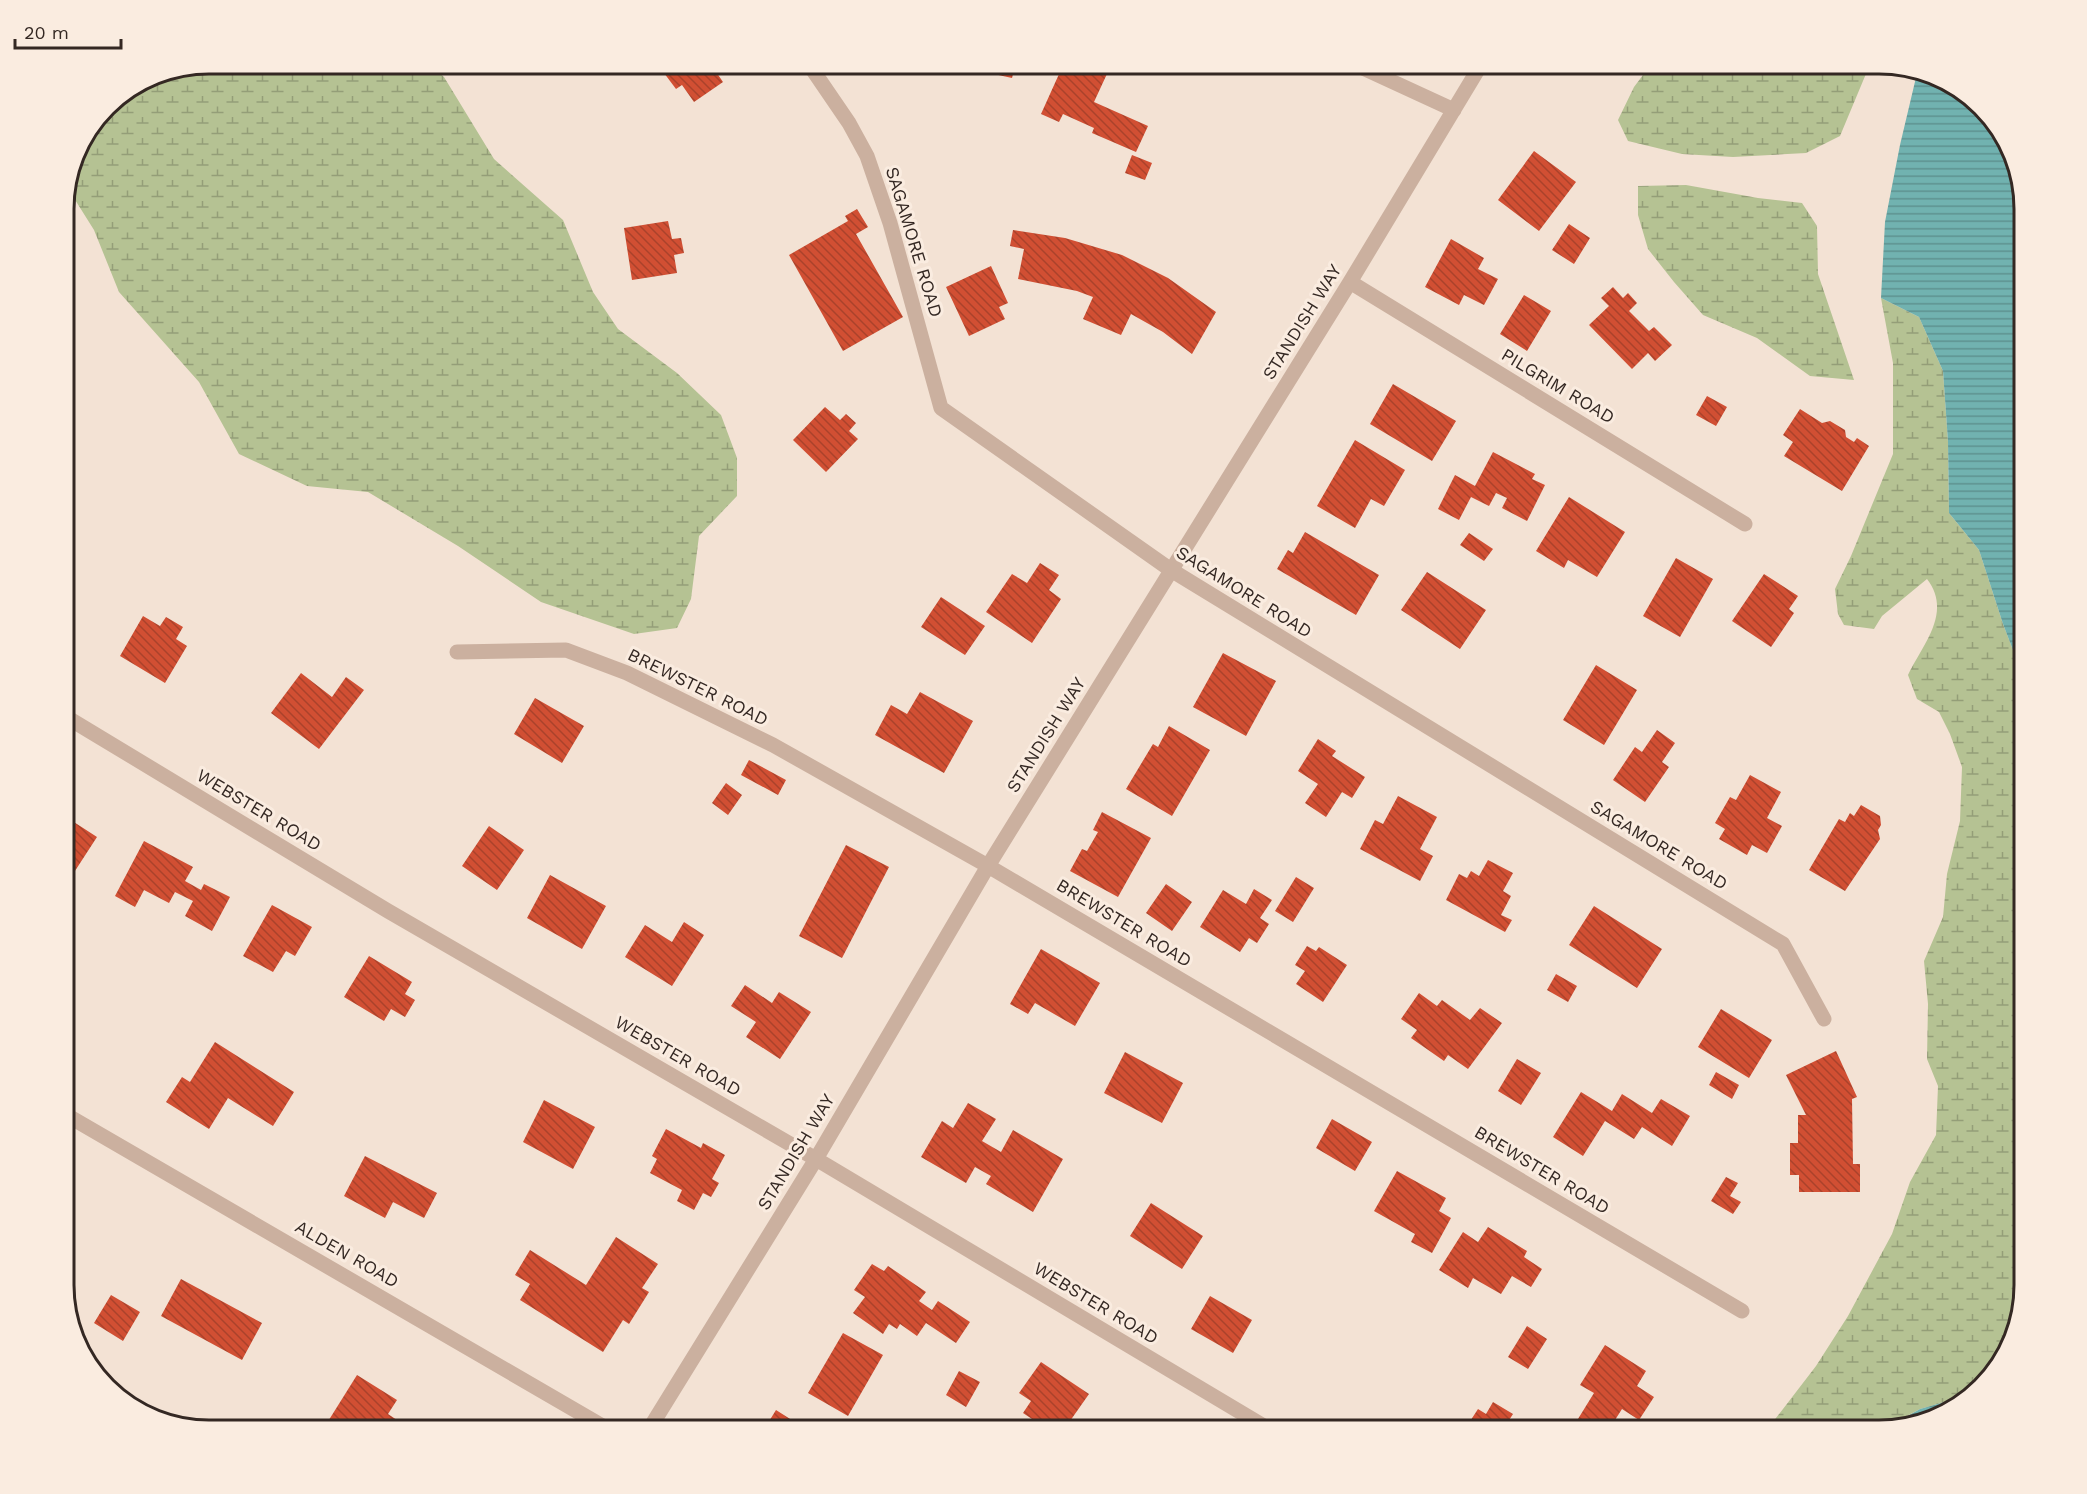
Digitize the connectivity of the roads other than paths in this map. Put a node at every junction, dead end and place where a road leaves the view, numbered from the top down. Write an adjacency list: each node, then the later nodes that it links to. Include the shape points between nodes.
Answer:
1 (816, 74): 7 (street, SAGAMORE ROAD, via 867,156 890,223 941,408)
2 (1376, 74): 4 (street)
3 (1475, 74): 4 (street, STANDISH WAY)
4 (1454, 110): 5 (street, STANDISH WAY)
5 (1350, 282): 6 (street, PILGRIM ROAD); 7 (street, STANDISH WAY)
6 (1745, 524)
7 (1171, 570): 10 (street, STANDISH WAY); 11 (street, SAGAMORE ROAD, via 1783,944)
8 (457, 652): 10 (street, BREWSTER ROAD, via 566,650 627,673 773,745)
9 (74, 722): 13 (street, WEBSTER ROAD, via 377,905)
10 (988, 866): 13 (street, STANDISH WAY); 14 (street, BREWSTER ROAD)
11 (1824, 1019)
12 (74, 1119): 15 (street, ALDEN ROAD)
13 (816, 1159): 16 (street, STANDISH WAY); 17 (street, WEBSTER ROAD)
14 (1742, 1311)
15 (592, 1420)
16 (655, 1420)
17 (1254, 1420)

